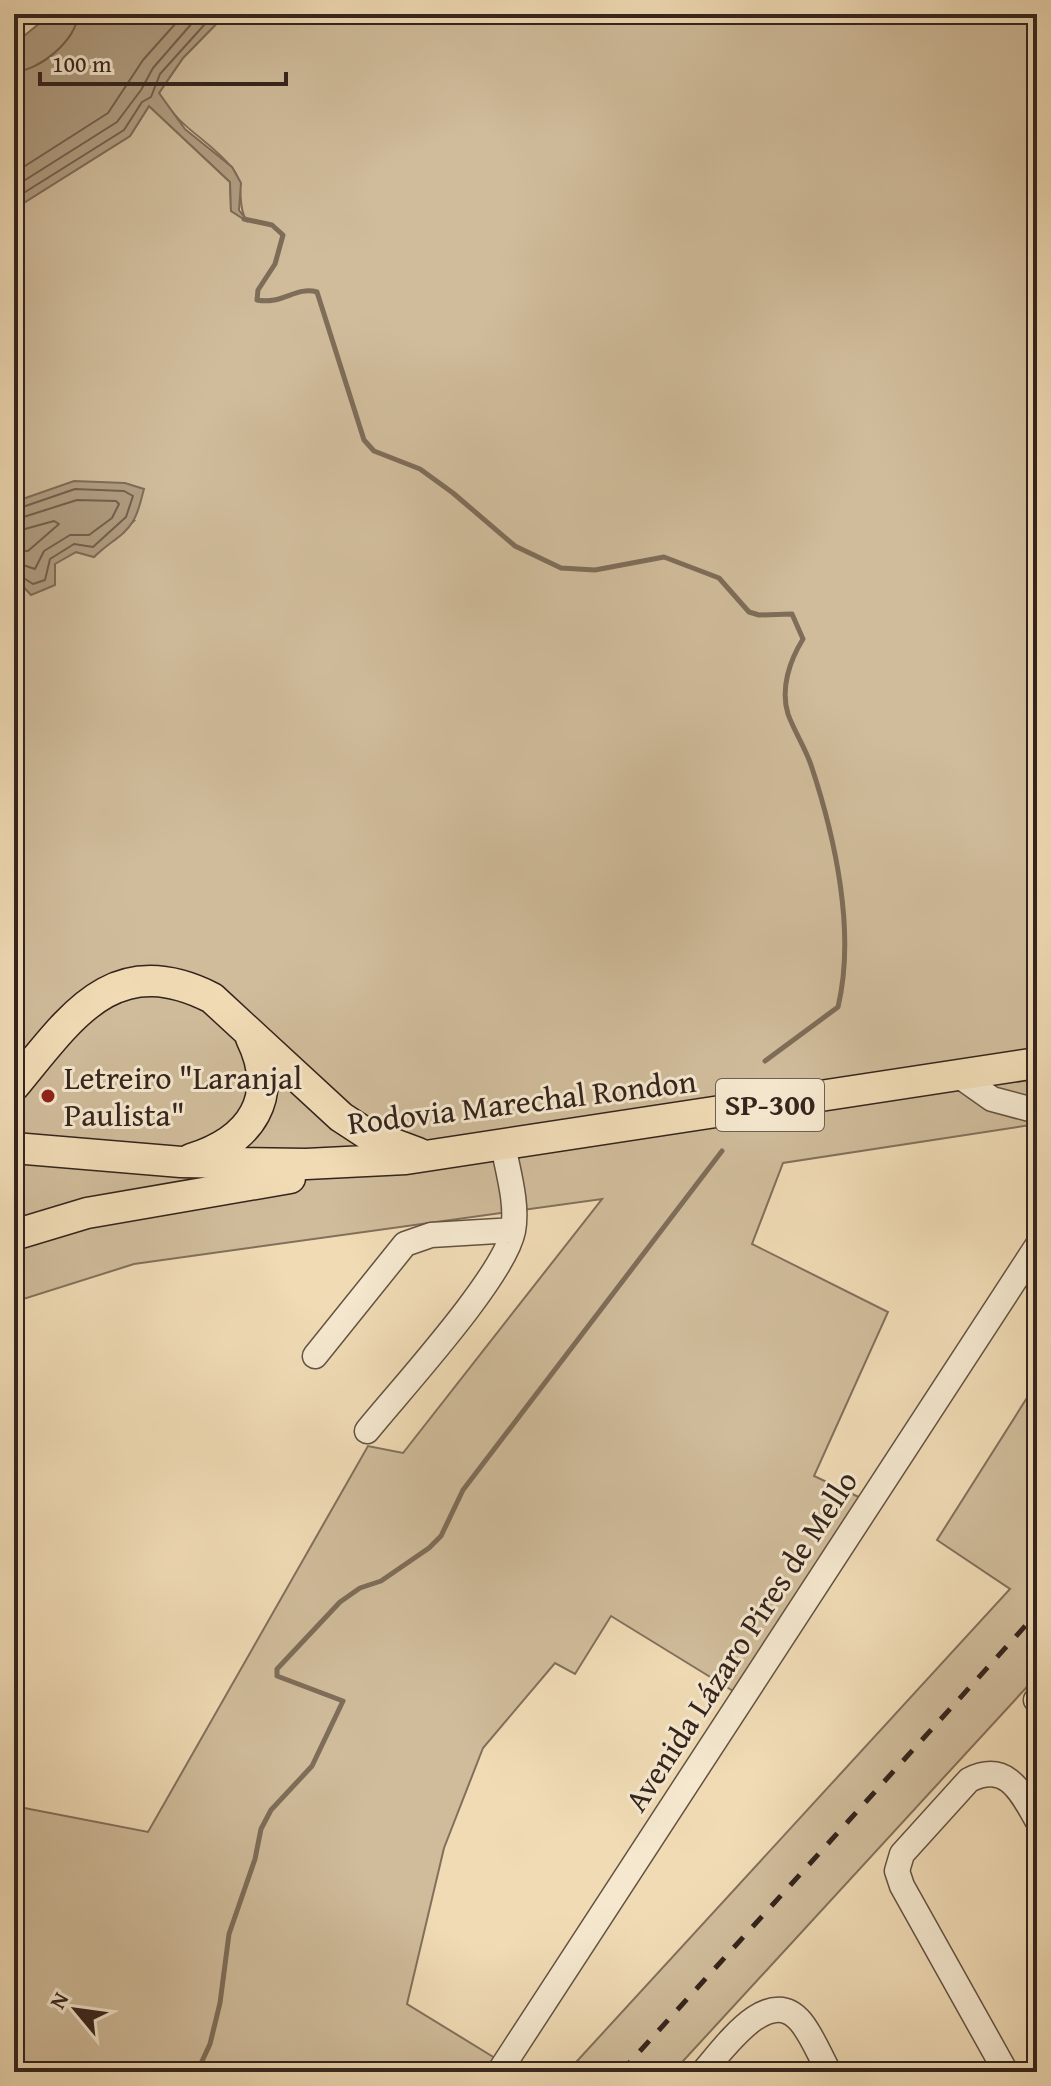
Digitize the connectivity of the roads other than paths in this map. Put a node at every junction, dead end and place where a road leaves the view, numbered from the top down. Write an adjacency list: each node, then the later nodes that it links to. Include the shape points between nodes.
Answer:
1 (248, 1032): 4 (main road, via 212,998 190,987 160,980 125,983 85,1004); 8 (main road, via 341,1117); 9 (main road, via 263,1072 260,1104 252,1120 224,1144)
2 (1037, 1063): 3 (main road, Rodovia Marechal Rondon / SP-300)
3 (958, 1075): 5 (street, via 992,1099); 6 (main road, Rodovia Marechal Rondon / SP-300)
4 (14, 1086)
5 (1037, 1111)
6 (503, 1145): 8 (main road, Rodovia Marechal Rondon / SP-300); 10 (street)
7 (14, 1148): 9 (main road, Rodovia Marechal Rondon / SP-300)
8 (417, 1158): 9 (main road, Rodovia Marechal Rondon / SP-300, via 306,1164); 11 (main road, via 87,1213)
9 (181, 1162)
10 (513, 1230): 13 (street, via 419,1237 405,1244); 14 (street, via 495,1270)
11 (14, 1235)
12 (1037, 1246): 16 (street, Avenida Lázaro Pires de Mello)
13 (315, 1356)
14 (367, 1431)
15 (1037, 1820): 19 (street, via 1017,1784 994,1774 977,1776 897,1865 902,1886)
16 (499, 2072)
17 (703, 2072): 18 (street, via 754,2017 778,2011 801,2021)
18 (829, 2072)
19 (1006, 2072)

